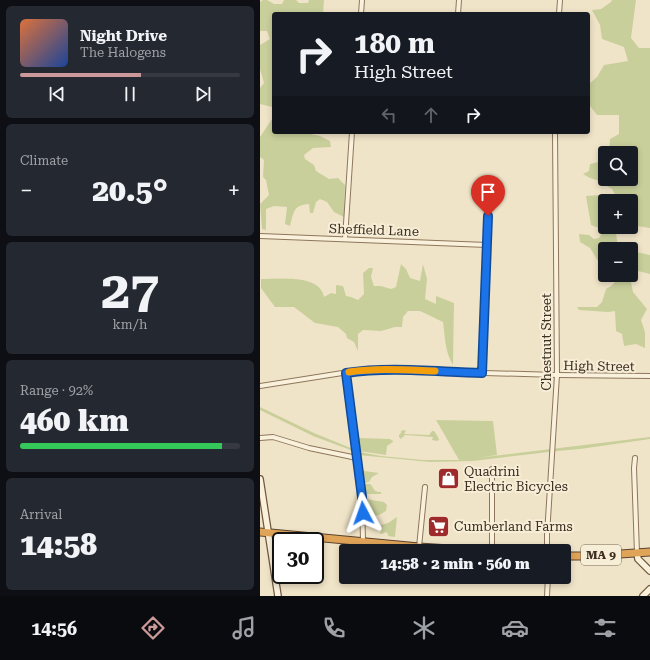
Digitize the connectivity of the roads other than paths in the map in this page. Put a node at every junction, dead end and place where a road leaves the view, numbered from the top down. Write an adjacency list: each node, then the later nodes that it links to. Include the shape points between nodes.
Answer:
1 (362, 0): 4 (street)
2 (459, 0): 5 (street)
3 (560, 0): 6 (street)
4 (361, 12)
5 (458, 12)
6 (559, 12)
7 (352, 134): 11 (street)
8 (555, 134): 15 (street, Chestnut Street)
9 (488, 216): 12 (street)
10 (260, 236): 11 (street, Sheffield Lane)
11 (346, 239): 12 (street, Sheffield Lane)
12 (487, 245): 14 (street)
13 (346, 373): 14 (street, High Street, via 387,370); 17 (street, High Street); 19 (street)
14 (482, 373): 15 (street, High Street)
15 (557, 375): 16 (street, High Street); 30 (street, Chestnut Street)
16 (650, 376)
17 (260, 386)
18 (260, 438): 19 (street, via 273,437 298,446)
19 (357, 458): 26 (street)
20 (635, 458): 32 (street)
21 (492, 469): 29 (street)
22 (260, 479): 25 (main road)
23 (425, 487): 28 (street)
24 (260, 532): 25 (highway)
25 (268, 533): 26 (highway); 37 (main road)
26 (363, 541): 27 (highway)
27 (391, 544)
28 (419, 544)
29 (492, 544)
30 (547, 544)
31 (650, 552): 32 (highway, MA 9)
32 (637, 553): 33 (highway, MA 9); 34 (main road, via 638,559)
33 (571, 556)
34 (650, 571)
35 (548, 584): 38 (street)
36 (650, 589): 39 (main road)
37 (278, 596)
38 (547, 596)
39 (643, 596)

